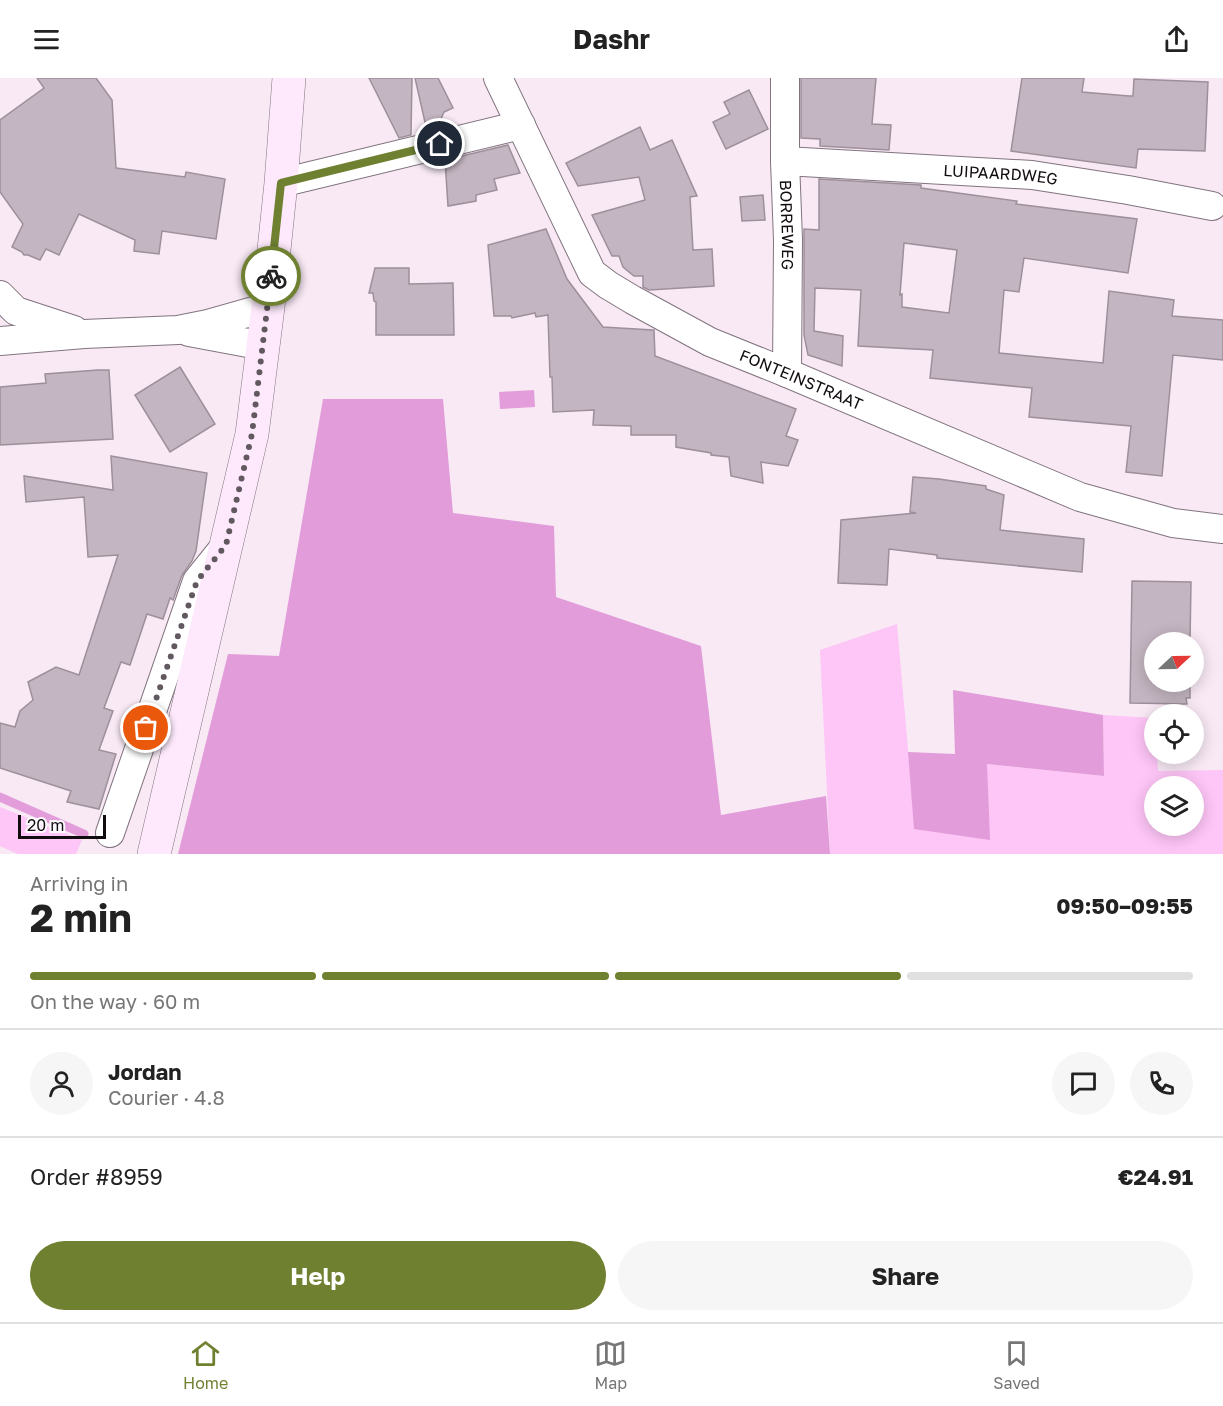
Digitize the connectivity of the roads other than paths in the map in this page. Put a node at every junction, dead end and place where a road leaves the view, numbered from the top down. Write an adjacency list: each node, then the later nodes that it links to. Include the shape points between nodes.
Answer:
1 (289, 78): 6 (main road)
2 (498, 78): 4 (street, FONTEINSTRAAT)
3 (785, 78): 5 (street, BORREWEG)
4 (521, 124): 6 (street); 14 (street, FONTEINSTRAAT, via 592,273 710,342)
5 (785, 161): 7 (street, LUIPAARDWEG, via 1032,175); 14 (street, BORREWEG)
6 (281, 183): 9 (main road)
7 (1212, 206)
8 (0, 295): 11 (street, via 16,311)
9 (268, 307): 10 (street); 13 (main road)
10 (178, 330): 11 (street); 13 (street)
11 (84, 334): 12 (street)
12 (0, 341)
13 (264, 346): 16 (main road, via 252,434)
14 (787, 373): 15 (street, FONTEINSTRAAT, via 1080,497 1173,523)
15 (1223, 529)
16 (226, 545): 17 (street, via 197,581); 18 (main road)
17 (110, 833)
18 (154, 854)

